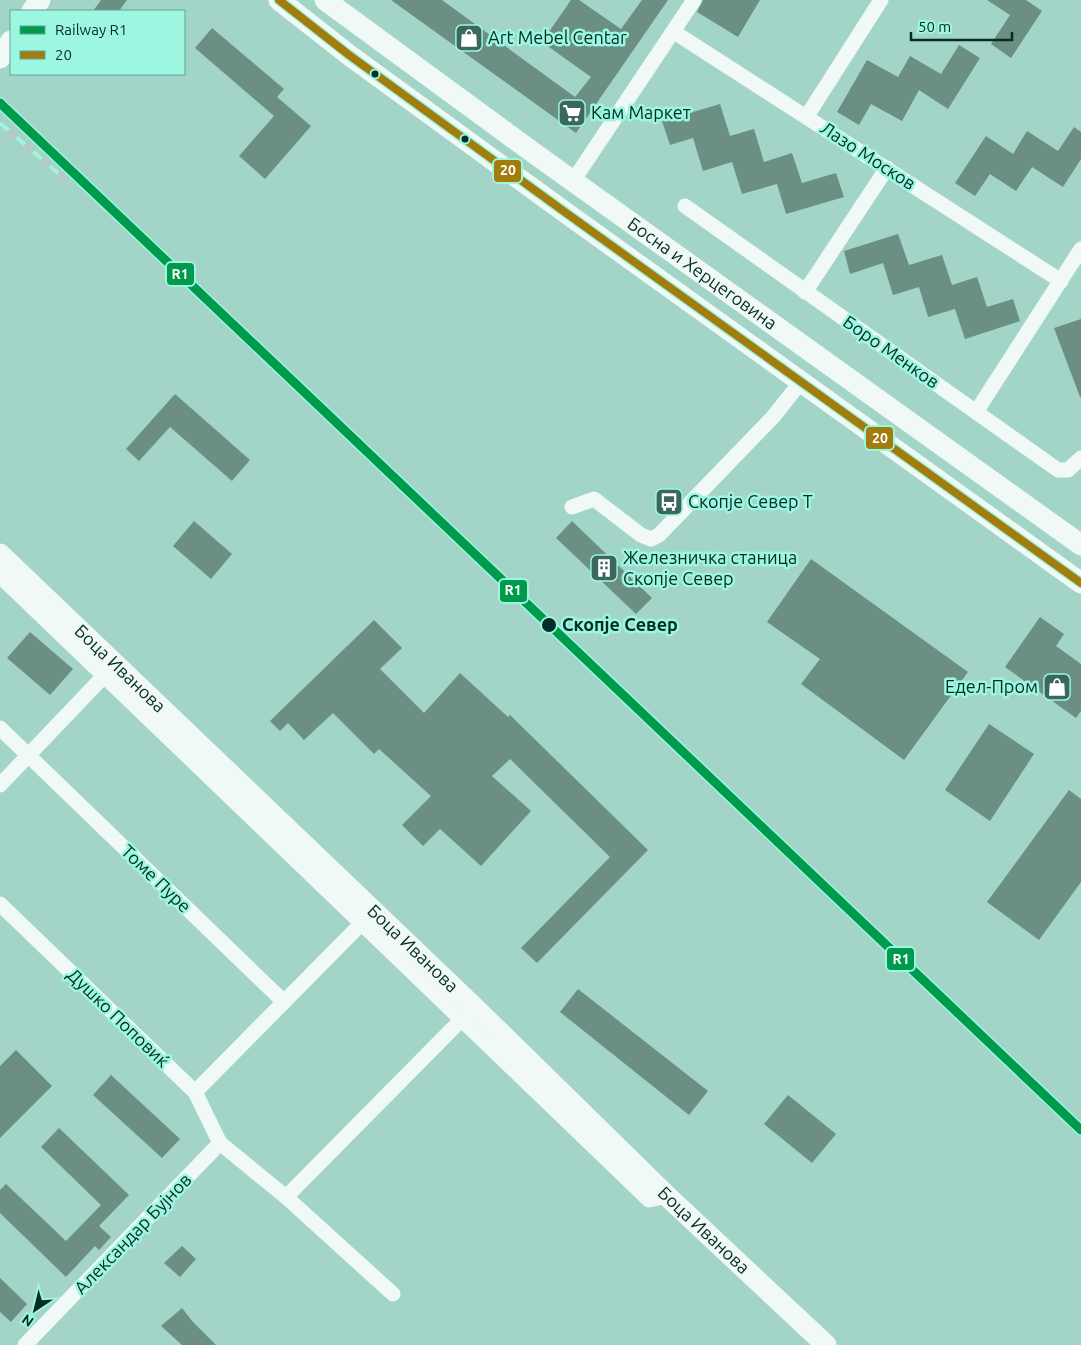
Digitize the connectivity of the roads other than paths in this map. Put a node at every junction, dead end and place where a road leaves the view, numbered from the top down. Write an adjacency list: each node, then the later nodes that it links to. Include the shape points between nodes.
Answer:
1 (279, 0): 15 (street, Босна и Херцеговина, via 348,55)
2 (324, 0): 10 (street, Босна и Херцеговина)
3 (694, 0): 5 (street)
4 (881, 0): 8 (street)
5 (674, 32): 8 (street, Лазо Москов); 10 (street)
6 (10, 43): 7 (street)
7 (0, 58)
8 (807, 116): 9 (street, Лазо Москов)
9 (887, 168): 13 (street, Лазо Москов); 14 (street)
10 (573, 181): 19 (street, Босна и Херцеговина)
11 (685, 206): 14 (street, Боро Менков)
12 (1081, 249): 13 (street)
13 (1061, 281): 16 (street)
14 (805, 292): 16 (street, Боро Менков)
15 (800, 383): 18 (street, via 773,417 659,535 651,539 641,535 594,499); 22 (street, Босна и Херцеговина)
16 (976, 412): 17 (street, Боро Менков, via 1058,470 1068,470)
17 (1081, 458)
18 (572, 507)
19 (1081, 545)
20 (0, 554): 25 (street, Боца Иванова)
21 (0, 576): 23 (street)
22 (1081, 583)
23 (104, 676): 25 (street); 26 (street)
24 (0, 728): 26 (street, Томе Пуре)
25 (192, 750): 29 (street); 31 (street, Боца Иванова)
26 (28, 756): 27 (street); 30 (street, Томе Пуре)
27 (0, 785)
28 (0, 904): 32 (street, Душко Поповиќ)
29 (361, 924): 30 (street); 31 (street)
30 (284, 1002): 32 (street)
31 (468, 1013): 34 (street); 37 (street, Боца Иванова)
32 (195, 1092): 33 (street, Душко Поповиќ)
33 (220, 1143): 34 (street); 36 (street, Александар Бујнов)
34 (286, 1197): 35 (street)
35 (393, 1294)
36 (25, 1345)
37 (826, 1345)

